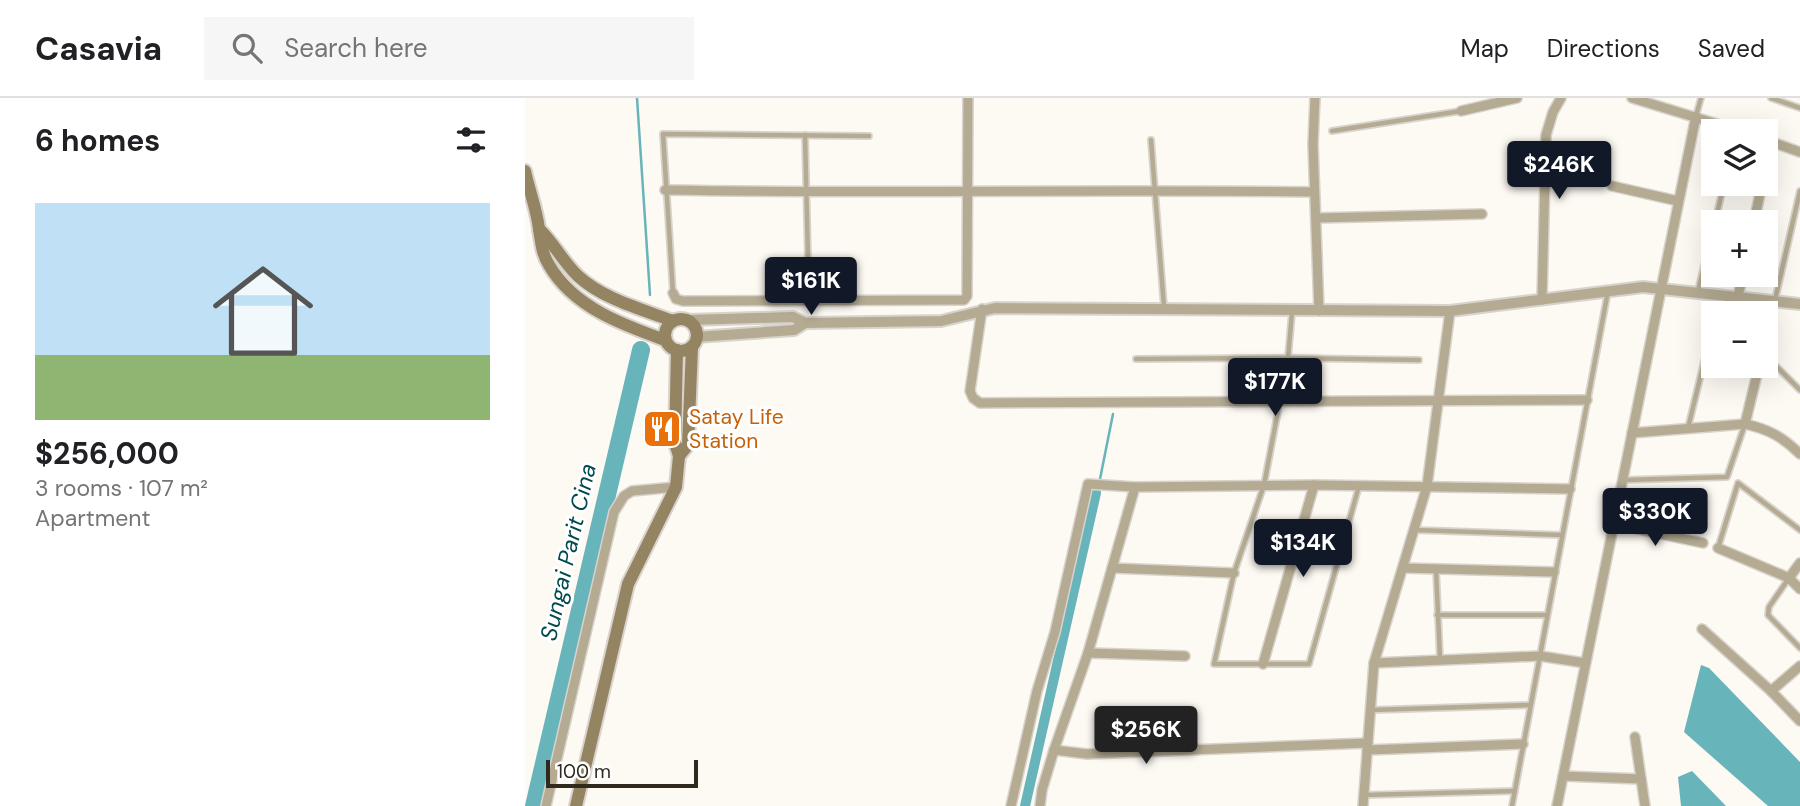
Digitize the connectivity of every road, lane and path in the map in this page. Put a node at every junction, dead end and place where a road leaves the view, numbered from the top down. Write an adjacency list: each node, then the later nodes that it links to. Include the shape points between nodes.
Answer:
1 (968, 98): 26 (street)
2 (1315, 98): 24 (street)
3 (1466, 98): 10 (street)
4 (1517, 98): 10 (street)
5 (1561, 98): 38 (street, via 1546,135)
6 (1632, 98): 11 (street)
7 (1702, 98): 11 (lane)
8 (1771, 98): 9 (lane)
9 (1800, 108)
10 (1461, 111): 13 (lane)
11 (1696, 116): 12 (street); 27 (street)
12 (1704, 119)
13 (1332, 131)
14 (805, 135): 15 (lane); 21 (lane, via 667,133 662,138); 25 (lane)
15 (869, 136)
16 (1151, 140): 22 (lane)
17 (1778, 144): 18 (street)
18 (1800, 152)
19 (525, 172): 30 (main road)
20 (1612, 186): 27 (street)
21 (665, 190): 25 (street); 36 (lane)
22 (1155, 190): 24 (street); 26 (street); 43 (lane)
23 (1800, 191): 39 (lane)
24 (1314, 192): 29 (street)
25 (807, 193): 26 (street); 40 (lane)
26 (969, 193): 40 (street, via 964,300)
27 (1678, 201): 32 (street)
28 (1482, 214): 29 (street)
29 (1316, 218): 45 (street)
30 (539, 229): 48 (main road, via 578,276 598,290); 50 (main road, via 549,265 587,305 627,327)
31 (1701, 276): 35 (lane)
32 (1660, 287): 34 (street); 35 (street); 65 (street)
33 (1740, 287): 37 (street)
34 (1608, 291): 38 (street); 60 (lane)
35 (1697, 291): 37 (street)
36 (673, 293): 40 (street, via 683,301)
37 (1738, 296): 39 (street)
38 (1542, 300): 46 (street)
39 (1775, 300): 41 (street)
40 (809, 302)
41 (1800, 303)
42 (982, 309): 43 (street); 49 (street, via 941,321); 62 (street, via 970,391 980,403)
43 (1164, 310): 44 (street)
44 (1292, 311): 45 (street); 53 (lane)
45 (1319, 311): 46 (street)
46 (1450, 311): 61 (street)
47 (688, 320): 48 (main road); 49 (street, via 793,317); 51 (main road, via 695,327)
48 (673, 321): 50 (main road)
49 (805, 323): 51 (street, via 794,330)
50 (665, 340): 52 (main road)
51 (694, 342): 52 (main road); 67 (main road, via 688,445)
52 (677, 350): 67 (main road, via 675,443)
53 (1288, 358): 54 (lane); 55 (lane); 62 (lane)
54 (1136, 359)
55 (1419, 360)
56 (1778, 368): 59 (lane)
57 (1701, 374): 64 (lane)
58 (1756, 378): 63 (street)
59 (1800, 390)
60 (1587, 400): 61 (street); 75 (lane)
61 (1438, 401): 62 (street); 72 (street)
62 (1280, 403): 69 (lane)
63 (1745, 424): 64 (street); 66 (street, via 1781,436); 68 (lane, via 1727,477)
64 (1688, 428): 65 (street)
65 (1632, 433): 68 (street)
66 (1800, 454)
67 (680, 456): 73 (main road)
68 (1623, 480): 76 (street)
69 (1264, 485): 70 (street); 74 (street); 87 (lane)
70 (1314, 485): 71 (street); 100 (street)
71 (1359, 486): 72 (street); 100 (lane, via 1309,664)
72 (1427, 486): 75 (street); 77 (street)
73 (676, 487): 114 (street, via 632,491 614,512); 115 (main road, via 628,584)
74 (1135, 487): 83 (street); 116 (street, via 1088,484)
75 (1570, 489): 79 (lane)
76 (1614, 524): 80 (street); 99 (street)
77 (1415, 530): 79 (lane); 84 (street)
78 (1800, 530): 81 (lane, via 1738,483)
79 (1562, 534): 86 (lane)
80 (1703, 543)
81 (1718, 548): 88 (street)
82 (1800, 564): 88 (street)
83 (1112, 568): 87 (street); 94 (street)
84 (1403, 568): 85 (street); 98 (street)
85 (1436, 569): 86 (street); 90 (lane)
86 (1554, 572): 91 (lane)
87 (1234, 573): 100 (lane, via 1215,664)
88 (1789, 578): 89 (street); 93 (lane, via 1768,615)
89 (1800, 589)
90 (1437, 615): 91 (lane); 97 (lane)
91 (1546, 615): 96 (lane)
92 (1702, 629): 102 (street)
93 (1800, 648)
94 (1088, 653): 95 (street); 109 (street)
95 (1185, 656)
96 (1540, 656): 97 (street); 99 (street); 103 (lane)
97 (1440, 661): 98 (street)
98 (1374, 663): 104 (street)
99 (1585, 663): 110 (street)
100 (1263, 664)
101 (1800, 666): 102 (street)
102 (1771, 691): 105 (street)
103 (1530, 705): 104 (lane); 107 (lane)
104 (1370, 710): 108 (street)
105 (1800, 721)
106 (1635, 737): 111 (street)
107 (1523, 744): 108 (street); 112 (lane)
108 (1367, 746): 109 (street, via 1087,754); 113 (street)
109 (1054, 750): 117 (street)
110 (1563, 776): 111 (street); 120 (street)
111 (1641, 779): 121 (street)
112 (1515, 790): 113 (lane); 119 (lane)
113 (1364, 794): 118 (street)
114 (546, 806)
115 (576, 806)
116 (1011, 806)
117 (1040, 806)
118 (1363, 806)
119 (1512, 806)
120 (1557, 806)
121 (1645, 806)

